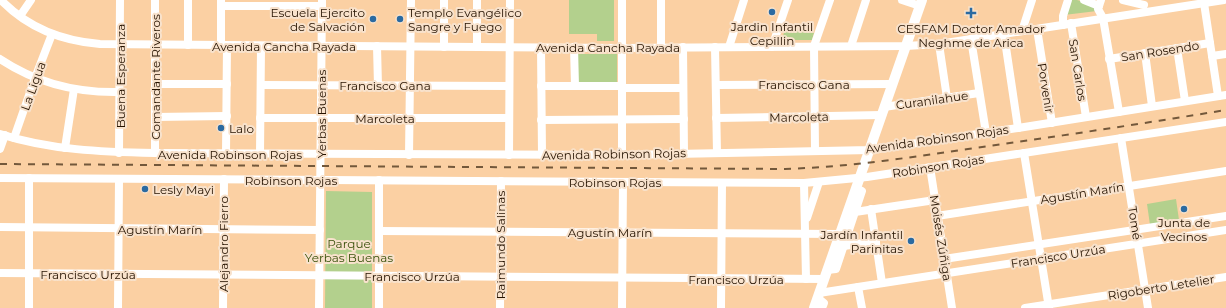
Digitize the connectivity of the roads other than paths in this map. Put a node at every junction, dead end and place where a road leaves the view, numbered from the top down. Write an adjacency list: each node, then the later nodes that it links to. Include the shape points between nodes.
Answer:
1 (2, 0): 31 (street, Avenida Cancha Rayada)
2 (31, 0): 31 (street)
3 (120, 0): 42 (street, Buena Esperanza)
4 (155, 0): 43 (street, Comandante Riveros)
5 (188, 0): 44 (street)
6 (411, 0): 49 (street)
7 (444, 0): 53 (street)
8 (477, 0): 54 (street)
9 (510, 0): 55 (street)
10 (622, 0): 63 (street)
11 (661, 0): 58 (street)
12 (744, 0): 61 (street)
13 (788, 0): 62 (street)
14 (830, 0): 50 (street)
15 (866, 0): 51 (street)
16 (902, 0): 27 (street)
17 (1032, 0): 36 (street)
18 (1068, 0): 34 (street, San Carlos)
19 (1084, 0): 28 (street)
20 (1123, 0): 30 (street)
21 (1224, 0): 29 (street, Avenida Cancha Rayada)
22 (1194, 2): 29 (street, Avenida Cancha Rayada); 30 (street, Avenida Cancha Rayada)
23 (221, 3): 24 (street); 45 (street)
24 (254, 3): 25 (street)
25 (287, 3): 26 (street)
26 (322, 3): 47 (street, Yerbas Buenas)
27 (920, 3): 52 (main road)
28 (1100, 3): 32 (street, via 1098,9)
29 (1204, 3): 40 (street)
30 (1144, 6): 32 (street, Avenida Cancha Rayada)
31 (20, 16): 37 (street, Avenida Cancha Rayada)
32 (1103, 18): 33 (street, Avenida Cancha Rayada); 69 (street)
33 (1071, 24): 34 (street, Avenida Cancha Rayada); 97 (street, San Carlos)
34 (1063, 25): 35 (street, Avenida Cancha Rayada)
35 (1037, 29): 36 (street, Avenida Cancha Rayada); 107 (street, Porvenir)
36 (1022, 31): 38 (street, Avenida Cancha Rayada)
37 (52, 34): 42 (street, Avenida Cancha Rayada, via 82,42); 70 (street, La Ligua)
38 (1004, 34): 39 (street, Avenida Cancha Rayada); 108 (street)
39 (971, 39): 41 (street, Avenida Cancha Rayada); 87 (street)
40 (1210, 43): 64 (street, San Rosendo); 67 (street)
41 (938, 44): 52 (street, Avenida Cancha Rayada); 89 (street)
42 (120, 45): 43 (street, Avenida Cancha Rayada); 86 (street, Buena Esperanza)
43 (155, 45): 44 (street, Avenida Cancha Rayada); 71 (street, Comandante Riveros)
44 (188, 45): 45 (street, Avenida Cancha Rayada)
45 (224, 45): 46 (street, Avenida Cancha Rayada); 72 (street)
46 (261, 46): 47 (street, Avenida Cancha Rayada); 75 (street)
47 (322, 46): 48 (street, Avenida Cancha Rayada); 76 (street, Yerbas Buenas)
48 (378, 46): 49 (street, Avenida Cancha Rayada); 78 (street)
49 (410, 46): 53 (street, Avenida Cancha Rayada); 79 (street)
50 (814, 46): 51 (street, Avenida Cancha Rayada); 62 (street, Avenida Cancha Rayada); 73 (street)
51 (850, 46): 52 (street, Avenida Cancha Rayada)
52 (906, 46): 74 (main road)
53 (444, 47): 54 (street, Avenida Cancha Rayada)
54 (477, 47): 55 (street, Avenida Cancha Rayada)
55 (510, 47): 56 (street, Avenida Cancha Rayada); 80 (street)
56 (541, 47): 57 (street, Avenida Cancha Rayada); 81 (street)
57 (574, 47): 63 (street, Avenida Cancha Rayada); 82 (street)
58 (661, 47): 59 (street, Avenida Cancha Rayada); 63 (street, Avenida Cancha Rayada)
59 (683, 47): 60 (street, Avenida Cancha Rayada); 84 (street)
60 (715, 47): 61 (street, Avenida Cancha Rayada); 77 (street)
61 (729, 47): 62 (street, Avenida Cancha Rayada)
62 (772, 47)
63 (622, 48): 83 (street)
64 (1177, 48): 65 (street, San Rosendo); 90 (street)
65 (1145, 53): 69 (street, San Rosendo); 91 (street)
66 (1226, 54): 67 (street, San Rosendo)
67 (1212, 56): 88 (street)
68 (0, 59): 70 (street)
69 (1109, 59): 93 (street)
70 (35, 78): 85 (street); 111 (street, La Ligua)
71 (155, 84): 72 (street); 96 (street, Comandante Riveros)
72 (227, 84): 94 (street)
73 (815, 84): 74 (street, Francisco Gana); 77 (street, Francisco Gana); 95 (street)
74 (892, 84): 92 (main road)
75 (261, 85): 76 (street, Francisco Gana); 98 (street)
76 (321, 85): 78 (street, Francisco Gana); 99 (street, Yerbas Buenas)
77 (716, 85): 102 (street)
78 (378, 86): 79 (street, Francisco Gana)
79 (410, 86): 80 (street, Francisco Gana); 100 (street)
80 (510, 86): 101 (street)
81 (541, 86): 82 (street); 105 (street)
82 (575, 86): 83 (street)
83 (622, 87): 84 (street); 103 (street)
84 (683, 88): 104 (street)
85 (74, 89): 86 (street); 113 (street)
86 (120, 92): 117 (street, Buena Esperanza)
87 (979, 93): 89 (street, Curanilahue); 109 (street)
88 (1222, 95): 90 (street, Avenida Robinson Rojas)
89 (947, 98): 92 (street, Curanilahue)
90 (1185, 101): 91 (street, Avenida Robinson Rojas)
91 (1152, 106): 93 (street, Avenida Robinson Rojas)
92 (883, 111): 95 (street, Marcoleta); 115 (main road)
93 (1119, 112): 97 (street, Avenida Robinson Rojas)
94 (227, 116): 96 (street); 121 (street)
95 (815, 116): 102 (street, Marcoleta); 116 (street)
96 (155, 117): 118 (street, Comandante Riveros)
97 (1086, 117): 107 (street, Avenida Robinson Rojas)
98 (260, 118): 99 (street, Marcoleta); 122 (street)
99 (321, 118): 100 (street, Marcoleta); 123 (street, Yerbas Buenas)
100 (410, 118): 101 (street, Marcoleta); 125 (street)
101 (509, 118): 126 (street)
102 (716, 118): 119 (street)
103 (622, 119): 104 (street); 105 (street); 128 (street)
104 (684, 119): 124 (street)
105 (541, 120): 127 (street)
106 (1226, 122): 112 (street, Robinson Rojas)
107 (1052, 123): 108 (street, Avenida Robinson Rojas)
108 (1018, 128): 109 (street, Avenida Robinson Rojas)
109 (986, 133): 115 (street, Avenida Robinson Rojas)
110 (2, 135): 111 (street, Avenida Robinson Rojas); 114 (street)
111 (14, 138): 113 (street, Avenida Robinson Rojas)
112 (1121, 138): 120 (street, Robinson Rojas); 143 (street, Tomé)
113 (65, 148): 117 (street, Avenida Robinson Rojas)
114 (0, 149)
115 (870, 150): 116 (street, Avenida Robinson Rojas); 133 (main road)
116 (815, 151): 119 (street, Avenida Robinson Rojas)
117 (120, 153): 118 (street, Avenida Robinson Rojas)
118 (155, 153): 121 (street, Avenida Robinson Rojas)
119 (717, 153): 124 (street, Avenida Robinson Rojas)
120 (1024, 153): 129 (street, Robinson Rojas); 146 (street)
121 (226, 154): 122 (street, Avenida Robinson Rojas)
122 (260, 154): 123 (street, Avenida Robinson Rojas)
123 (321, 154): 125 (street, Avenida Robinson Rojas); 136 (street, Yerbas Buenas)
124 (684, 154): 128 (street, Avenida Robinson Rojas)
125 (409, 155): 126 (street, Avenida Robinson Rojas)
126 (509, 155): 127 (street, Avenida Robinson Rojas)
127 (542, 155): 128 (street, Avenida Robinson Rojas)
128 (622, 155)
129 (930, 167): 133 (street, Robinson Rojas); 145 (street, Moisés Zúñiga)
130 (1226, 171): 143 (street, Agustín Marín)
131 (0, 178): 132 (street, Robinson Rojas)
132 (29, 178): 134 (street, Robinson Rojas); 153 (street)
133 (860, 178): 140 (street, Robinson Rojas); 144 (main road)
134 (119, 179): 135 (street, Robinson Rojas); 154 (street)
135 (224, 179): 136 (street, Robinson Rojas); 155 (street, Alejandro Fierro)
136 (321, 180): 137 (street, Robinson Rojas); 156 (street, Yerbas Buenas)
137 (380, 180): 138 (street, Robinson Rojas); 159 (street)
138 (501, 181): 139 (street, Robinson Rojas); 160 (street, Raimundo Salinas)
139 (623, 182): 141 (street, Robinson Rojas); 161 (street)
140 (819, 182): 142 (street, Robinson Rojas); 151 (street)
141 (722, 183): 142 (street, Robinson Rojas); 162 (street)
142 (804, 183): 151 (street)
143 (1129, 186): 146 (street, Agustín Marín); 157 (street, Tomé)
144 (856, 188): 148 (street, via 862,191); 164 (main road)
145 (935, 200): 147 (street); 149 (street, Moisés Zúñiga)
146 (1032, 201): 149 (street, Agustín Marín); 167 (street)
147 (872, 209): 148 (street); 165 (street)
148 (855, 212): 168 (street)
149 (937, 216): 170 (street, Moisés Zúñiga)
150 (1226, 216): 157 (street, Francisco Urzúa)
151 (805, 224): 163 (street)
152 (0, 227): 153 (street, Agustín Marín)
153 (29, 228): 154 (street, Agustín Marín); 172 (street)
154 (118, 228): 155 (street, Agustín Marín); 174 (street)
155 (224, 229): 156 (street, Agustín Marín); 175 (street, Alejandro Fierro)
156 (320, 230): 177 (street, Yerbas Buenas)
157 (1136, 230): 166 (street, Tomé); 167 (street, Francisco Urzúa)
158 (1226, 230): 166 (street, Francisco Urzúa)
159 (379, 231): 160 (street, Agustín Marín); 178 (street)
160 (500, 231): 161 (street, Agustín Marín); 179 (street, Raimundo Salinas)
161 (623, 232): 162 (street, Agustín Marín); 181 (street)
162 (722, 233): 163 (street, Agustín Marín); 182 (street)
163 (805, 233): 164 (street, Agustín Marín); 183 (street)
164 (840, 234): 176 (main road)
165 (876, 241): 168 (street); 184 (street)
166 (1138, 244): 169 (street, Francisco Urzúa); 186 (street, Tomé)
167 (1039, 245): 169 (street); 170 (street, Francisco Urzúa)
168 (844, 246): 176 (street, via 836,269)
169 (1041, 259): 173 (street, Francisco Urzúa); 188 (street)
170 (944, 260): 173 (street, Moisés Zúñiga)
171 (0, 273): 172 (street, Francisco Urzúa)
172 (29, 273): 174 (street, Francisco Urzúa); 189 (street)
173 (946, 273): 184 (street, Francisco Urzúa); 200 (street, Moisés Zúñiga)
174 (118, 274): 175 (street, Francisco Urzúa); 190 (street)
175 (223, 275): 177 (street, Francisco Urzúa); 191 (street, Alejandro Fierro)
176 (826, 275): 183 (street, Francisco Urzúa); 187 (main road)
177 (320, 276): 178 (street, Francisco Urzúa); 192 (street, Yerbas Buenas)
178 (379, 276): 179 (street, Francisco Urzúa); 193 (street)
179 (500, 277): 181 (street, Francisco Urzúa); 194 (street, Raimundo Salinas)
180 (1226, 277): 186 (street, Rigoberto Letelier)
181 (622, 278): 182 (street, Francisco Urzúa); 195 (street)
182 (721, 279): 183 (street, Francisco Urzúa); 196 (street)
183 (806, 279)
184 (882, 283): 185 (street, Francisco Urzúa)
185 (858, 287): 187 (street, Francisco Urzúa); 199 (street)
186 (1145, 289): 188 (street, Rigoberto Letelier); 202 (street, Tomé)
187 (819, 295): 197 (main road); 198 (street, via 824,303)
188 (1049, 306): 201 (street, Rigoberto Letelier)
189 (29, 308)
190 (118, 308)
191 (223, 308)
192 (319, 308)
193 (379, 308)
194 (500, 308)
195 (622, 308)
196 (721, 308)
197 (814, 308)
198 (822, 308)
199 (862, 308)
200 (952, 308)
201 (1025, 308)
202 (1148, 308)

